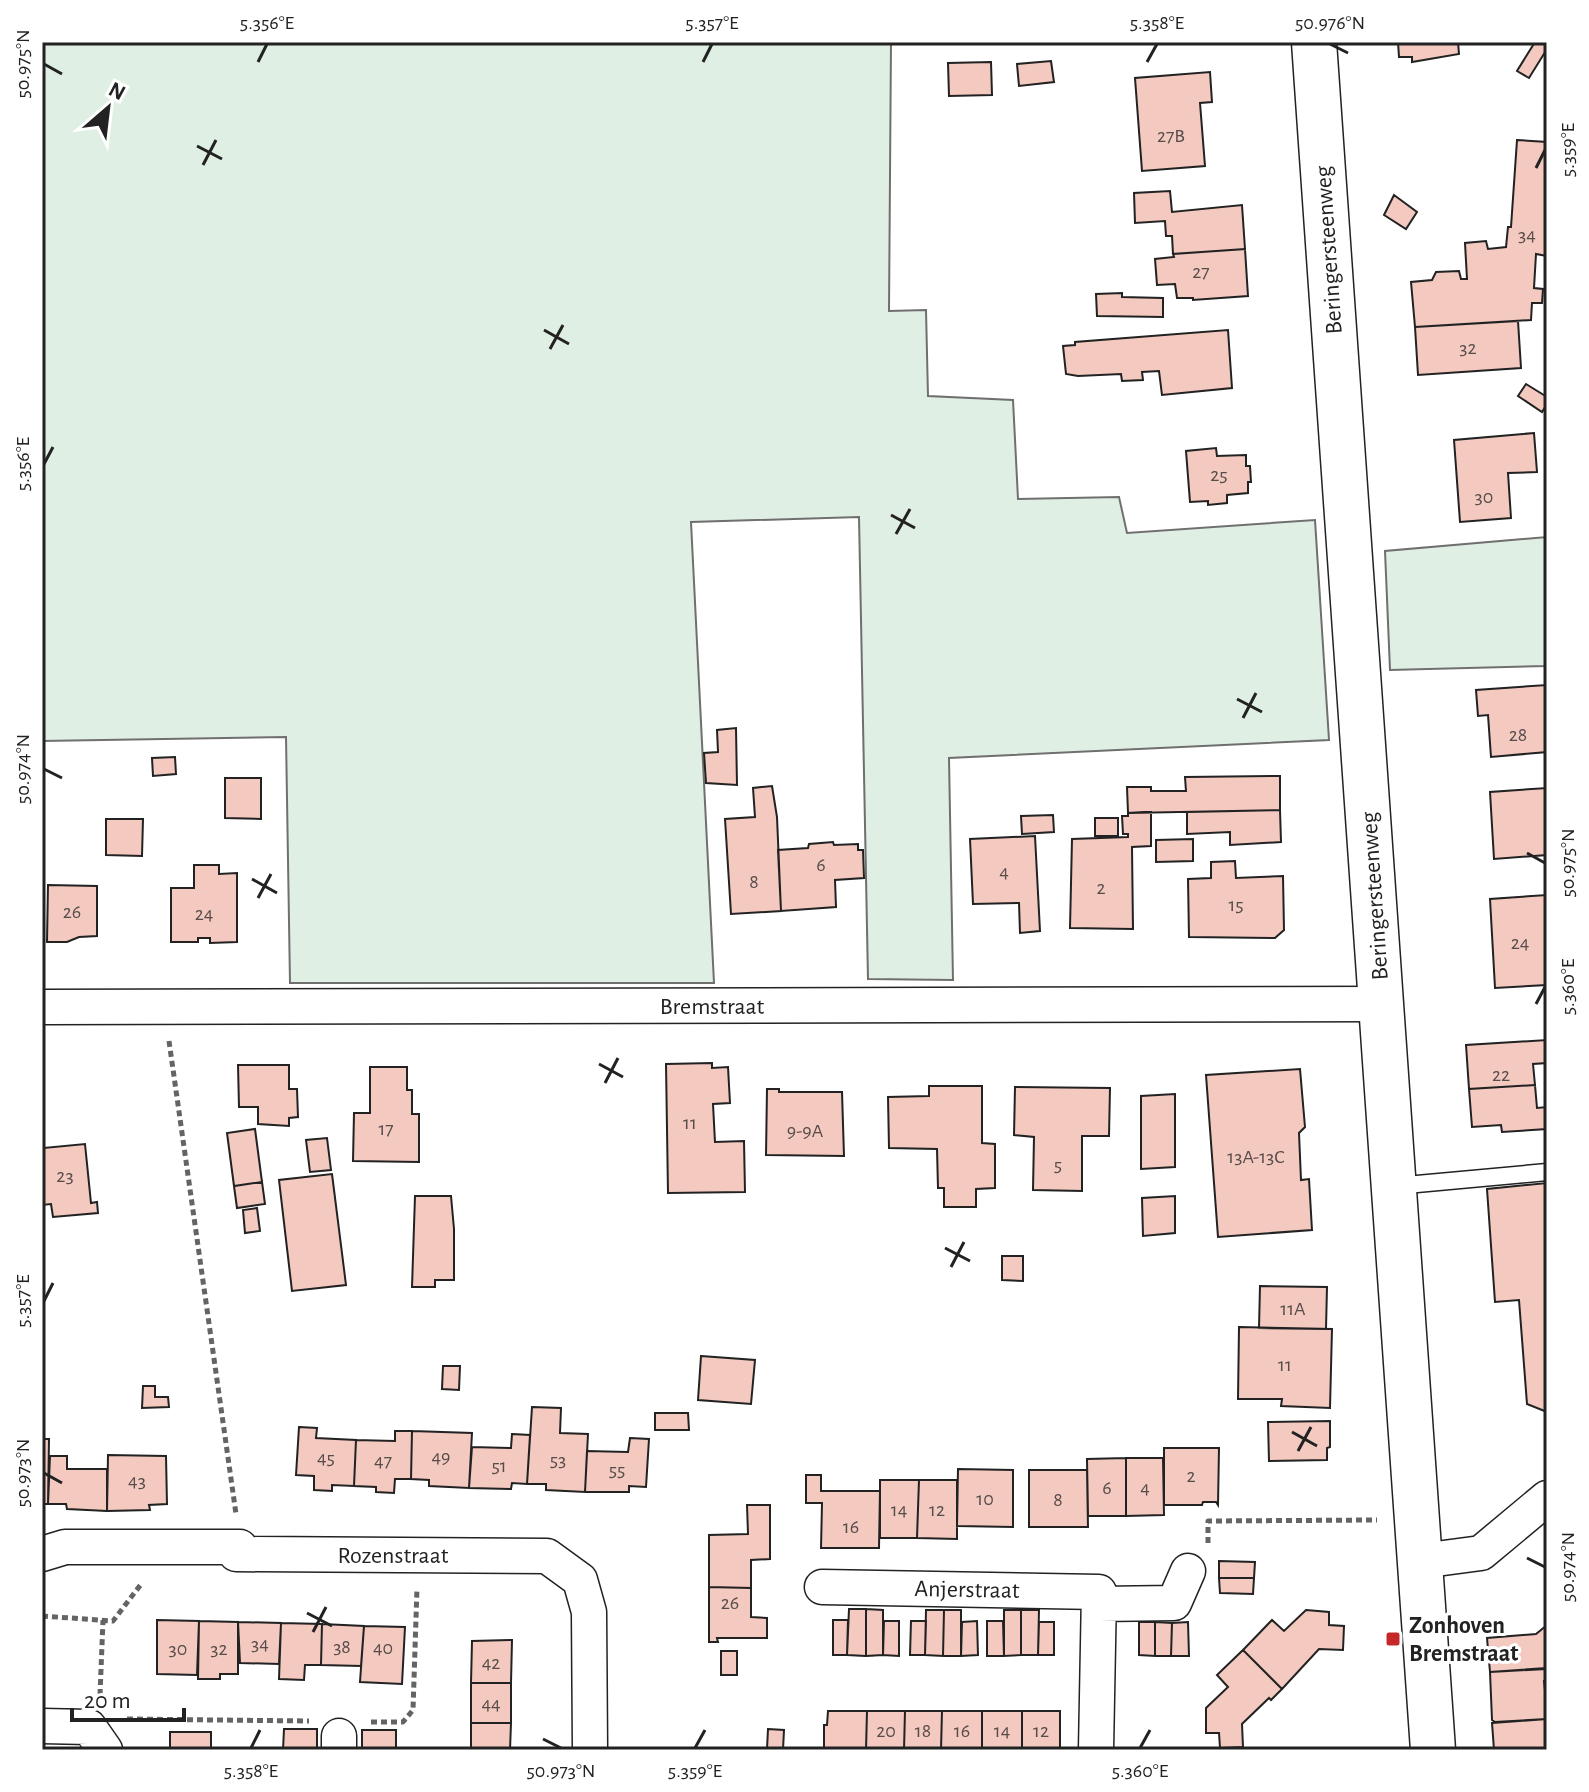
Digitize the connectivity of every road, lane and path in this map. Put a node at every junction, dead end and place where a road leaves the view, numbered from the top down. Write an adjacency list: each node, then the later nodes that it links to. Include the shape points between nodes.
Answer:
1 (1314, 42): 2 (main road, Beringersteenweg)
2 (1382, 1004): 4 (street, Bremstraat); 6 (main road, Beringersteenweg)
3 (42, 1007): 4 (street, Bremstraat)
4 (165, 1008): 10 (path)
5 (1547, 1172): 6 (lane)
6 (1394, 1186): 8 (main road, Beringersteenweg)
7 (1547, 1498): 8 (street, via 1481,1553)
8 (1419, 1540): 13 (path, via 1208,1521 1207,1565); 23 (main road, Beringersteenweg)
9 (169, 1547): 10 (street, Rozenstraat); 11 (street, Rozenstraat, via 65,1547); 17 (path, via 113,1621)
10 (240, 1547): 12 (street, Rozenstraat, via 236,1554)
11 (42, 1554)
12 (419, 1555): 20 (path, via 413,1710 403,1722); 21 (street, Rozenstraat, via 547,1556 580,1580 589,1612)
13 (1188, 1571): 15 (street, Anjerstraat, via 1174,1603)
14 (822, 1587): 15 (street, Anjerstraat, via 1099,1592)
15 (1099, 1604): 22 (street)
16 (42, 1616): 17 (path)
17 (103, 1620): 19 (path)
18 (42, 1726): 19 (street)
19 (98, 1732): 20 (path)
20 (336, 1732)
21 (590, 1750)
22 (1096, 1750)
23 (1433, 1750)

